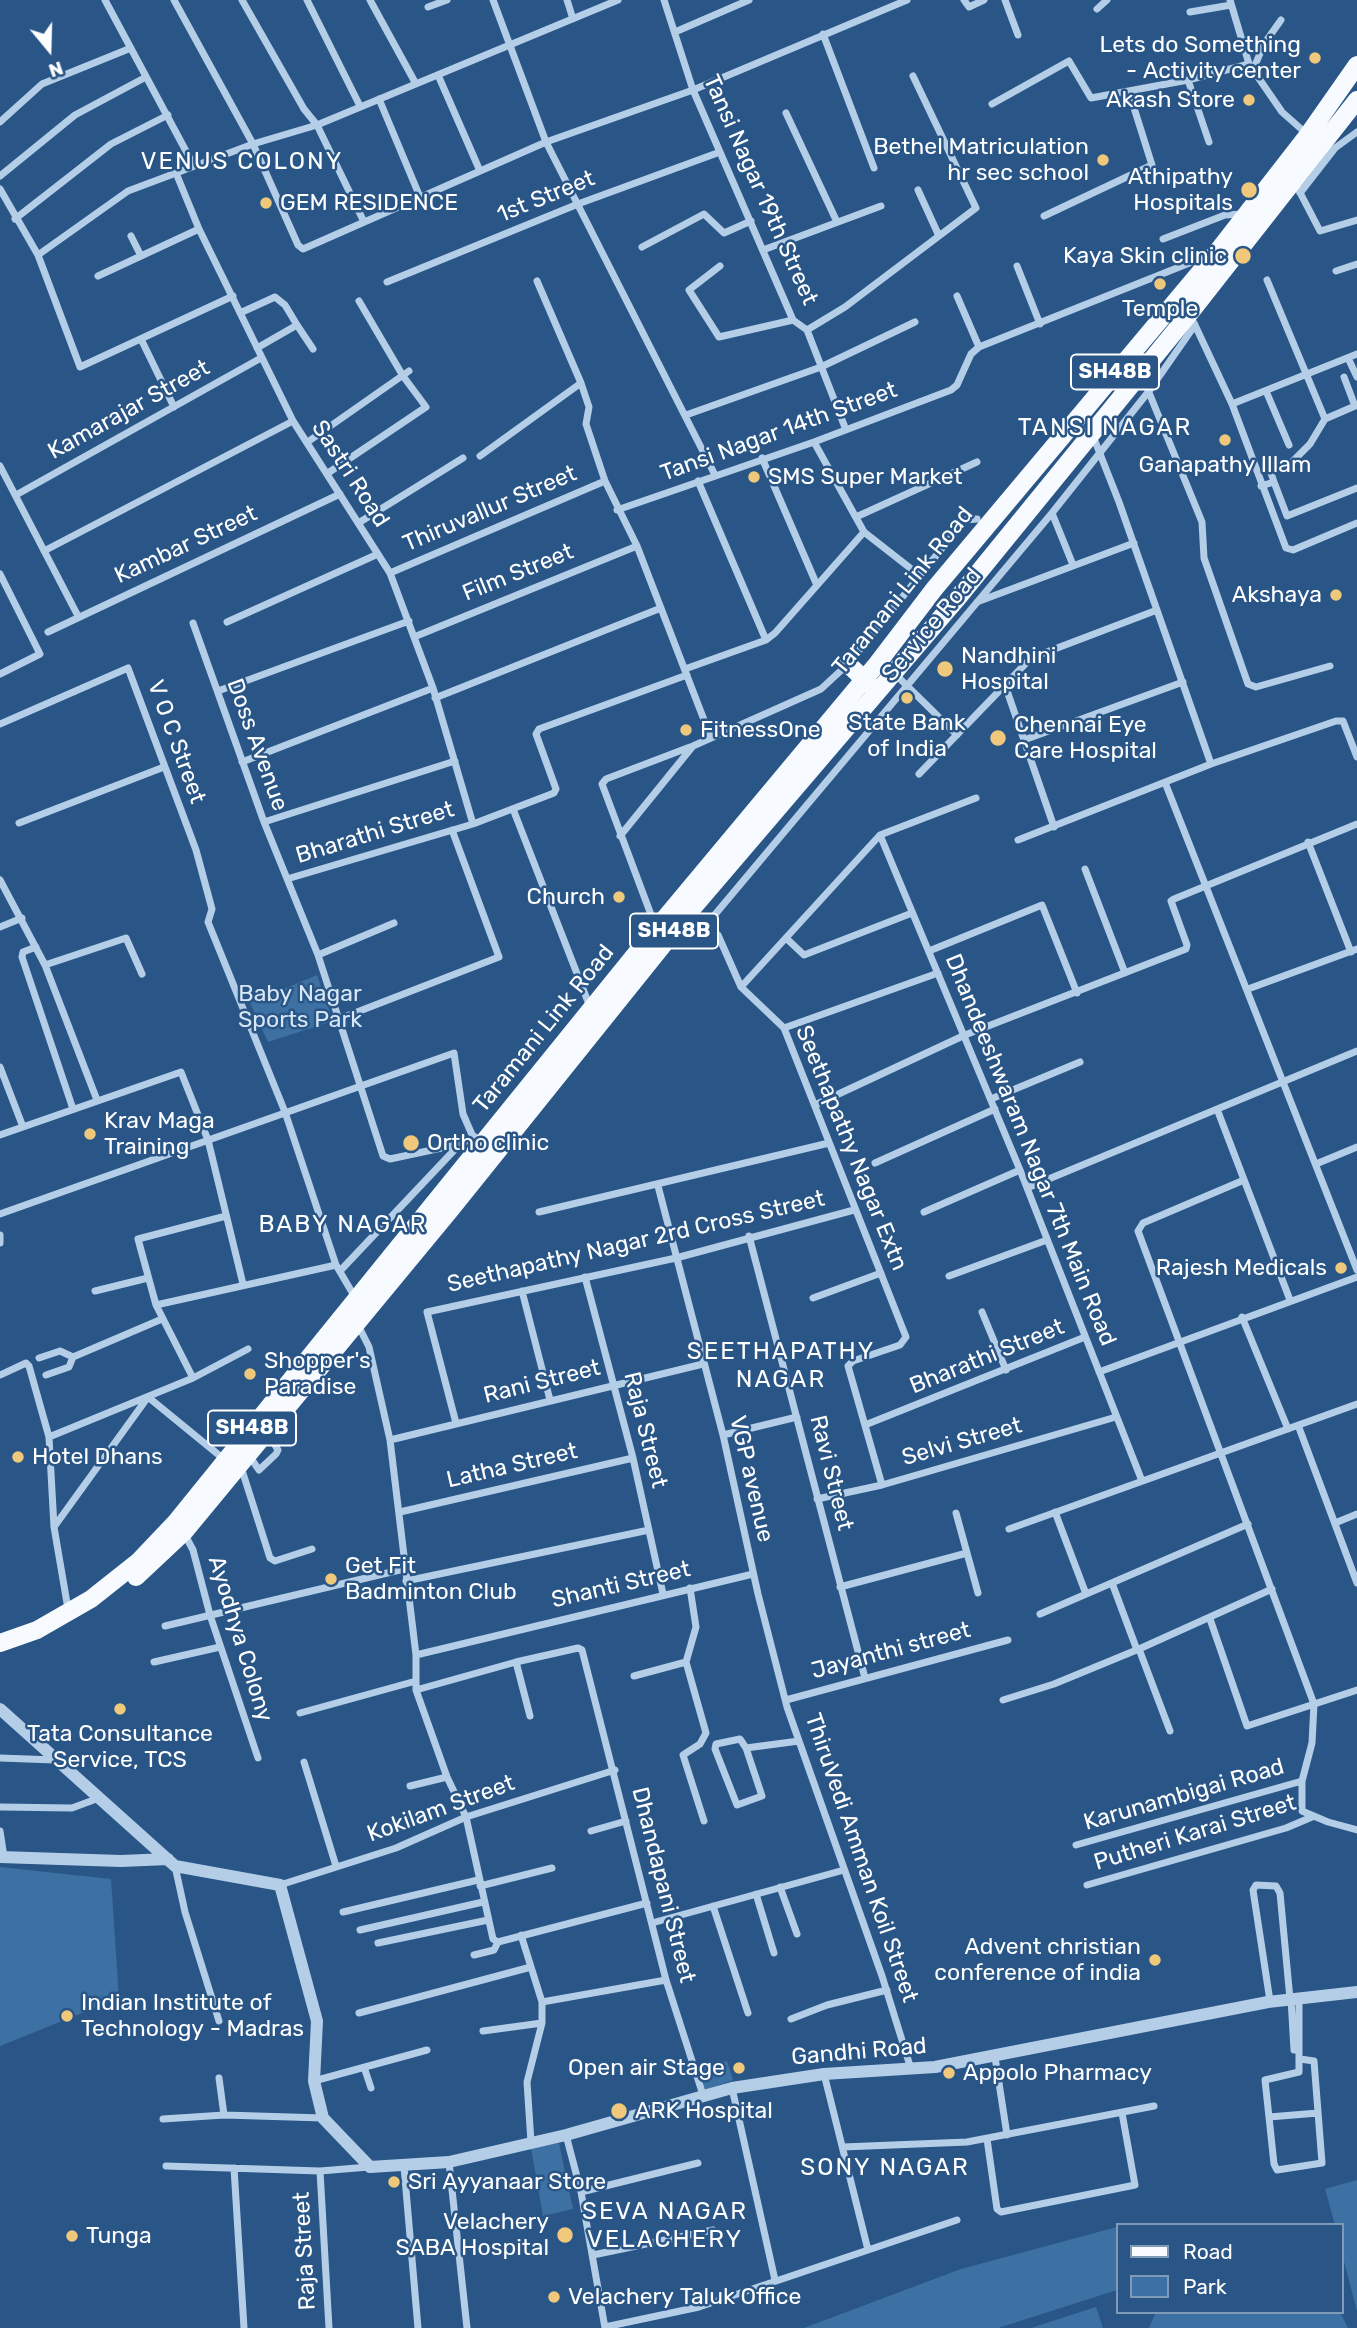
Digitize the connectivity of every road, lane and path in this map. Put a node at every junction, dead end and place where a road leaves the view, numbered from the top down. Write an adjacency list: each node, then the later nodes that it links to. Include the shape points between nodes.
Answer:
1 (105, 0): 27 (street)
2 (174, 0): 49 (street)
3 (242, 0): 44 (street)
4 (307, 0): 40 (street)
5 (370, 0): 34 (street)
6 (447, 0): 18 (street)
7 (493, 0): 26 (street)
8 (567, 0): 21 (street)
9 (618, 0): 21 (street)
10 (664, 0): 23 (street, Tansi Nagar 19th Street)
11 (749, 0): 23 (street)
12 (907, 0): 24 (street)
13 (964, 0): 14 (street, via 968,7)
14 (984, 0)
15 (1004, 0): 25 (street)
16 (1107, 0): 19 (street)
17 (1231, 2): 20 (street); 28 (street)
18 (428, 8)
19 (1097, 9)
20 (1190, 12)
21 (573, 19): 26 (street)
22 (1281, 20): 28 (street)
23 (675, 33): 35 (street, Tansi Nagar 19th Street)
24 (823, 34): 35 (street); 52 (street)
25 (1018, 35)
26 (509, 45): 30 (street); 47 (street)
27 (131, 48): 32 (street); 43 (street, via 43,84)
28 (1251, 67): 33 (street); 46 (street, via 1282,112)
29 (1355, 74): 46 (main road, Taramani Link Road / SH48B); 160 (main road, via 1228,249)
30 (438, 75): 34 (street); 53 (street)
31 (913, 76): 71 (street, via 976,208)
32 (146, 77): 42 (street); 55 (street, via 75,115)
33 (1188, 80): 36 (street); 48 (street)
34 (416, 84): 37 (street)
35 (693, 90): 47 (street); 50 (street, Tansi Nagar 19th Street)
36 (1129, 92): 39 (street, via 1088,97 1069,61); 63 (street, via 1152,166)
37 (379, 99): 40 (street); 59 (street)
38 (1357, 100): 56 (main road, Taramani Link Road / SH48B)
39 (992, 104)
40 (360, 106): 44 (street)
41 (786, 113): 68 (street)
42 (167, 115): 51 (street); 64 (street, via 111,144)
43 (0, 121)
44 (317, 125): 49 (street); 67 (street)
45 (1357, 132): 56 (street)
46 (1308, 135): 62 (main road, Taramani Link Road / SH48B)
47 (546, 142): 53 (street); 60 (street)
48 (1209, 142)
49 (253, 144): 51 (street); 67 (street, via 301,248)
50 (720, 152): 60 (street, 1st Street); 66 (street, Tansi Nagar 19th Street)
51 (194, 166): 54 (street)
52 (874, 168)
53 (480, 171): 59 (street)
54 (176, 173): 69 (street, Sastri Road); 76 (street, via 128,191)
55 (0, 176)
56 (1297, 187): 65 (street, via 1320,231); 90 (main road, Taramani Link Road / SH48B)
57 (0, 189): 64 (street)
58 (918, 190): 71 (street)
59 (420, 197): 67 (street)
60 (578, 204): 85 (street, 1st Street); 114 (street)
61 (881, 206): 68 (street)
62 (1247, 215): 72 (street, via 1225,215); 75 (main road, Taramani Link Road / SH48B)
63 (1044, 216)
64 (15, 219): 76 (street)
65 (1357, 220)
66 (751, 221): 73 (street, via 724,233 705,214); 74 (street, Tansi Nagar 19th Street)
67 (364, 222)
68 (837, 222): 74 (street)
69 (200, 229): 77 (street); 86 (street, Sastri Road)
70 (131, 236): 77 (street)
71 (939, 236): 95 (street)
72 (1163, 239)
73 (642, 247)
74 (763, 250): 91 (street, Tansi Nagar 19th Street)
75 (1217, 252): 93 (street); 164 (main road, Taramani Link Road / SH48B)
76 (38, 255): 96 (street, via 80,367)
77 (141, 256): 82 (street)
78 (1357, 264): 81 (street)
79 (720, 266): 91 (street, via 689,289 719,337)
80 (1017, 266): 93 (street)
81 (1335, 271)
82 (98, 276)
83 (1267, 280): 106 (street)
84 (537, 281): 109 (street)
85 (387, 282)
86 (233, 296): 89 (street, Sastri Road); 96 (street)
87 (957, 296): 97 (street)
88 (359, 301): 104 (street)
89 (240, 313): 94 (street, via 275,297); 98 (street, Sastri Road)
90 (1192, 319): 105 (main road, Taramani Link Road / SH48B); 110 (street, Service Road); 112 (street)
91 (793, 320): 95 (street, Tansi Nagar 19th Street)
92 (915, 322): 103 (street)
93 (1040, 324): 97 (street)
94 (297, 325): 98 (street); 99 (street)
95 (807, 330): 103 (street, Tansi Nagar 19th Street)
96 (141, 338): 113 (street)
97 (979, 347): 117 (street, Tansi Nagar 14th Street, via 954,388)
98 (257, 348): 101 (street, Sastri Road)
99 (313, 349)
100 (1357, 354): 102 (street)
101 (261, 358): 113 (street, Kamarajar Street); 116 (street, Sastri Road)
102 (1348, 358): 106 (street); 108 (street)
103 (821, 367): 114 (street); 117 (street, Tansi Nagar 19th Street)
104 (406, 373): 119 (street); 128 (street, via 426,407)
105 (1140, 373): 110 (street); 118 (main road, Taramani Link Road / SH48B)
106 (1307, 374): 111 (street); 115 (street)
107 (1344, 377): 115 (street, via 1355,406)
108 (1357, 377)
109 (581, 383): 123 (street); 130 (street, via 589,407 586,424)
110 (1149, 391): 122 (street, Service Road); 166 (street, via 1202,522 1204,558 1248,684 1256,687)
111 (1266, 391): 112 (street); 121 (street)
112 (1232, 404): 133 (street)
113 (174, 407): 135 (street, Kamarajar Street)
114 (686, 415): 129 (street)
115 (1325, 419): 132 (street, via 1292,462 1270,470)
116 (293, 421): 119 (street, Sastri Road); 146 (street)
117 (846, 429): 120 (street, Tansi Nagar 14th Street)
118 (1091, 432): 122 (street); 160 (main road, Taramani Link Road / SH48B)
119 (309, 441): 128 (street, Sastri Road)
120 (814, 442): 125 (street, Tansi Nagar 14th Street); 139 (street)
121 (1289, 446)
122 (1099, 453): 138 (street, Service Road); 144 (street)
123 (480, 456)
124 (463, 458): 141 (street)
125 (762, 458): 129 (street, Tansi Nagar 14th Street); 152 (street)
126 (977, 463): 139 (street)
127 (0, 466): 135 (street)
128 (328, 473): 136 (street, Sastri Road)
129 (715, 475): 131 (street, Tansi Nagar 14th Street)
130 (605, 481): 137 (street); 149 (street, Thiruvallur Street)
131 (698, 481): 137 (street, Tansi Nagar 14th Street); 163 (street)
132 (1274, 482): 133 (street); 134 (street, via 1287,516)
133 (1261, 486): 142 (street, via 1288,550)
134 (1357, 488)
135 (16, 495): 146 (street)
136 (340, 495): 141 (street, Sastri Road); 156 (street, Kambar Street)
137 (617, 510): 145 (street)
138 (1052, 513): 148 (street); 153 (street, Service Road)
139 (856, 517): 143 (street)
140 (977, 519): 151 (street, via 965,520)
141 (359, 522): 147 (street, Sastri Road)
142 (1357, 523)
143 (864, 532): 151 (street); 152 (street)
144 (1134, 542): 148 (street); 155 (street)
145 (637, 546): 154 (street); 162 (street, Film Street)
146 (44, 551): 156 (street)
147 (378, 554): 149 (street, Sastri Road); 158 (street)
148 (1073, 565): 153 (street)
149 (390, 573): 157 (street, Sastri Road)
150 (0, 575): 169 (street, via 40,654)
151 (919, 575): 165 (street)
152 (816, 583): 163 (street)
153 (975, 603): 160 (street, Service Road)
154 (661, 608): 167 (street); 177 (street)
155 (1157, 610): 171 (street); 172 (street, via 1035,656)
156 (78, 616): 161 (street, Kambar Street)
157 (409, 621): 162 (street, Sastri Road); 175 (street)
158 (227, 622)
159 (193, 623): 175 (street, Doss Avenue)
160 (936, 628): 164 (main road); 168 (main road, Taramani Link Road / SH48B); 173 (street, Service Road)
161 (48, 632)
162 (414, 637): 174 (street, Sastri Road)
163 (766, 640): 167 (street)
164 (892, 644): 170 (main road, Taramani Link Road / SH48B)
165 (848, 664): 170 (main road); 180 (street, via 805,698)
166 (1330, 666)
167 (686, 672): 180 (street); 191 (street, Bharathi Street, via 539,729 536,734 556,791)
168 (894, 673): 173 (street); 176 (main road, Taramani Link Road / SH48B)
169 (0, 674)
170 (864, 679): 176 (main road); 212 (main road, Taramani Link Road / SH48B)
171 (1183, 682): 181 (street); 186 (street)
172 (1004, 685): 179 (street); 181 (street)
173 (906, 687): 179 (street); 210 (street, Service Road)
174 (433, 688): 177 (street, Sastri Road); 185 (street)
175 (218, 691): 185 (street, Doss Avenue)
176 (877, 692): 206 (main road, Taramani Link Road / SH48B)
177 (435, 698): 184 (street, Sastri Road)
178 (0, 724): 187 (street, V O C Street, via 128,668)
179 (957, 734): 188 (street)
180 (711, 738): 182 (street)
181 (1024, 740): 196 (street)
182 (693, 746): 199 (street); 199 (street, via 603,782)
183 (1357, 758): 186 (street, via 1343,721)
184 (455, 761): 192 (street); 194 (street, Sastri Road)
185 (242, 762): 192 (street, Doss Avenue)
186 (1211, 765): 189 (street)
187 (164, 767): 193 (street); 240 (street, V O C Street, via 196,850 212,909 208,922)
188 (919, 774)
189 (1166, 785): 196 (street); 205 (street)
190 (976, 798): 198 (street)
191 (513, 809): 194 (street, Bharathi Street); 225 (street)
192 (264, 822): 203 (street, Doss Avenue)
193 (19, 823)
194 (473, 824): 197 (street, Bharathi Street)
195 (1357, 824): 201 (street)
196 (1054, 827): 200 (street)
197 (452, 830): 203 (street, Bharathi Street); 226 (street, via 499,957)
198 (880, 835): 207 (street, Dhandeeshwaram Nagar 7th Main Road); 213 (street)
199 (620, 836): 212 (street)
200 (1018, 841)
201 (1308, 842): 205 (street); 216 (street)
202 (1085, 869): 220 (street)
203 (287, 879): 217 (street, Doss Avenue)
204 (0, 880): 208 (street)
205 (1206, 885): 220 (street, via 1171,901 1186,948); 223 (street)
206 (691, 911): 210 (street, Seethapathy Nagar Extn); 251 (main road, Taramani Link Road / SH48B)
207 (912, 913): 213 (street, via 804,955); 215 (street, Dhandeeshwaram Nagar 7th Main Road)
208 (22, 918): 211 (street); 214 (street)
209 (394, 923): 217 (street)
210 (707, 925): 222 (street, Seethapathy Nagar Extn, via 718,935)
211 (0, 927)
212 (656, 929): 225 (main road, Taramani Link Road / SH48B)
213 (787, 939): 222 (street)
214 (36, 947): 218 (street); 237 (street, via 22,957)
215 (929, 951): 219 (street, Dhandeeshwaram Nagar 7th Main Road); 224 (street, via 1042,905)
216 (1354, 951): 223 (street)
217 (318, 955): 226 (street, Doss Avenue)
218 (44, 965): 221 (street, via 126,938); 235 (street)
219 (938, 973): 227 (street); 228 (street, Dhandeeshwaram Nagar 7th Main Road)
220 (1125, 973): 224 (street)
221 (142, 974)
222 (741, 987): 227 (street, Seethapathy Nagar Extn)
223 (1248, 989): 232 (street)
224 (1077, 993): 228 (street)
225 (591, 1010): 243 (main road, Taramani Link Road / SH48B)
226 (339, 1019): 233 (street, Doss Avenue)
227 (784, 1028): 236 (street, Seethapathy Nagar Extn)
228 (965, 1035): 234 (street, Dhandeeshwaram Nagar 7th Main Road); 236 (street)
229 (1357, 1051): 232 (street)
230 (1080, 1062): 234 (street)
231 (0, 1068): 241 (street)
232 (1284, 1082): 239 (street); 249 (street)
233 (358, 1086): 240 (street); 243 (street, via 454,1053 463,1114); 246 (street, Doss Avenue, via 385,1158)
234 (991, 1099): 238 (street, Dhandeeshwaram Nagar 7th Main Road)
235 (97, 1100): 237 (street); 244 (street, via 181,1072)
236 (815, 1105): 245 (street, Seethapathy Nagar Extn)
237 (73, 1109): 241 (street)
238 (995, 1109): 248 (street); 250 (street, Dhandeeshwaram Nagar 7th Main Road)
239 (1217, 1110): 252 (street); 254 (street)
240 (285, 1112): 244 (street); 265 (street, V O C Street)
241 (23, 1127): 242 (street)
242 (0, 1135)
243 (478, 1139): 246 (street); 251 (main road, Taramani Link Road / SH48B)
244 (208, 1140): 258 (street); 259 (street)
245 (829, 1143): 253 (street); 255 (street, Seethapathy Nagar Extn)
246 (460, 1144): 265 (street)
247 (1357, 1147): 249 (street)
248 (875, 1163)
249 (1316, 1164): 266 (street)
250 (1020, 1170): 254 (street, Dhandeeshwaram Nagar 7th Main Road); 257 (street)
251 (470, 1171): 276 (main road, Taramani Link Road / SH48B); 282 (main road, Taramani Link Road / SH48B)
252 (1244, 1180): 277 (street); 284 (street, via 1139,1226)
253 (658, 1186): 256 (street); 264 (street, VGP avenue)
254 (1027, 1188): 262 (street, Dhandeeshwaram Nagar 7th Main Road)
255 (854, 1210): 261 (street, Seethapathy Nagar 2rd Cross Street); 267 (street, Seethapathy Nagar Extn)
256 (539, 1212)
257 (925, 1212)
258 (0, 1214)
259 (226, 1216): 271 (street, via 138,1239); 272 (street)
260 (0, 1235): 263 (street)
261 (749, 1237): 264 (street, Seethapathy Nagar 2rd Cross Street); 298 (street, Ravi Street)
262 (1047, 1240): 268 (street); 283 (street, Dhandeeshwaram Nagar 7th Main Road)
263 (0, 1243)
264 (676, 1258): 269 (street, Seethapathy Nagar 2rd Cross Street); 288 (street, VGP avenue)
265 (338, 1268): 272 (street); 276 (street, V O C Street)
266 (1357, 1270)
267 (881, 1273): 275 (street); 301 (street, Seethapathy Nagar Extn, via 906,1337 905,1342 848,1366)
268 (949, 1276)
269 (585, 1277): 274 (street, Seethapathy Nagar 2rd Cross Street); 294 (street, Raja Street)
270 (1357, 1277): 277 (street)
271 (148, 1278): 273 (street); 278 (street)
272 (243, 1284): 278 (street)
273 (95, 1291)
274 (522, 1291): 296 (street); 300 (street, Seethapathy Nagar 2rd Cross Street, via 427,1312)
275 (813, 1298)
276 (356, 1300): 310 (main road, Taramani Link Road / SH48B)
277 (1290, 1300): 280 (street)
278 (156, 1305): 281 (street)
279 (982, 1312): 289 (street)
280 (1242, 1317): 284 (street); 303 (street)
281 (162, 1319): 286 (street); 293 (street)
282 (356, 1322): 304 (main road, Taramani Link Road / SH48B); 307 (street, via 369,1347)
283 (1085, 1337): 289 (street, Bharathi Street); 290 (street, Dhandeeshwaram Nagar 7th Main Road)
284 (1180, 1342): 290 (street); 308 (street)
285 (248, 1349): 293 (street)
286 (73, 1357): 287 (street, via 60,1351); 292 (street, via 68,1367)
287 (39, 1358)
288 (703, 1364): 294 (street, Rani Street); 305 (street, VGP avenue)
289 (1006, 1370): 301 (street, Bharathi Street)
290 (1099, 1372): 299 (street, Dhandeeshwaram Nagar 7th Main Road)
291 (0, 1375): 306 (street, via 26,1363 29,1366)
292 (46, 1375)
293 (193, 1378): 295 (street)
294 (614, 1385): 296 (street, Rani Street); 309 (street, Raja Street)
295 (148, 1397): 306 (street); 310 (street); 322 (street)
296 (550, 1400): 300 (street, Rani Street)
297 (1357, 1404): 302 (street)
298 (797, 1417): 305 (street); 315 (street, Ravi Street)
299 (1116, 1417): 312 (street, Dhandeeshwaram Nagar 7th Main Road); 313 (street, Selvi Street)
300 (456, 1423): 307 (street, Rani Street)
301 (865, 1425): 313 (street)
302 (1298, 1425): 303 (street); 320 (street)
303 (1288, 1429): 308 (street)
304 (267, 1430): 310 (main road, Taramani Link Road / SH48B); 311 (street, via 277,1452)
305 (723, 1435): 329 (street, VGP avenue)
306 (49, 1437): 322 (street)
307 (390, 1440): 316 (street)
308 (1222, 1453): 312 (street); 321 (street)
309 (633, 1458): 316 (street, Latha Street); 325 (street, Raja Street)
310 (238, 1459): 311 (street); 314 (street); 323 (main road, Taramani Link Road / SH48B)
311 (259, 1471): 314 (street)
312 (1142, 1481): 317 (street)
313 (882, 1485): 315 (street, Selvi Street)
314 (249, 1486): 326 (street, via 273,1560)
315 (817, 1499): 333 (street, Ravi Street)
316 (400, 1512): 328 (street)
317 (1055, 1512): 324 (street); 338 (street)
318 (956, 1513): 327 (street)
319 (1357, 1514): 320 (street)
320 (1335, 1523): 332 (street)
321 (1248, 1524): 331 (street); 335 (street)
322 (54, 1527): 339 (street)
323 (179, 1528): 339 (main road, Taramani Link Road / SH48B); 341 (street, Ayodhya Colony, via 193,1550); 348 (main road, Taramani Link Road / SH48B, via 148,1568 77,1621)
324 (1009, 1529)
325 (649, 1530): 330 (street); 337 (street, Raja Street)
326 (312, 1549)
327 (967, 1553): 333 (street); 336 (street)
328 (404, 1569): 330 (street); 341 (street)
329 (753, 1574): 334 (street, Shanti Street); 357 (street, VGP avenue)
330 (406, 1581): 349 (street)
331 (1112, 1583): 338 (street); 347 (street)
332 (1357, 1583)
333 (840, 1587): 354 (street, Ravi Street)
334 (690, 1588): 337 (street, Shanti Street); 352 (street, via 696,1627)
335 (1272, 1589): 342 (street); 359 (street)
336 (978, 1593)
337 (663, 1594): 349 (street, Shanti Street)
338 (1086, 1594): 340 (street)
339 (69, 1614): 345 (main road, Taramani Link Road / SH48B)
340 (1040, 1614)
341 (210, 1615): 343 (street); 346 (street, Ayodhya Colony)
342 (1210, 1619): 347 (street); 359 (street, via 1247,1726)
343 (165, 1626)
344 (1008, 1640): 354 (street, Jayanthi street)
345 (0, 1643)
346 (220, 1647): 350 (street); 367 (street, Ayodhya Colony)
347 (1138, 1649): 358 (street); 363 (street)
348 (0, 1653)
349 (416, 1655): 355 (street)
350 (154, 1662)
351 (516, 1662): 355 (street); 362 (street); 370 (street, Dhandapani Street, via 578,1648 583,1651)
352 (686, 1662): 353 (street); 379 (street, via 706,1733 700,1744 684,1755)
353 (634, 1676)
354 (865, 1678): 357 (street, Jayanthi street)
355 (416, 1686): 361 (street); 371 (street)
356 (1357, 1690): 359 (street)
357 (786, 1700): 364 (street, ThiruVedi Amman Koil Street)
358 (1003, 1700)
359 (1314, 1704): 372 (street, via 1312,1743)
360 (0, 1709): 368 (street)
361 (300, 1713)
362 (530, 1716)
363 (1170, 1731)
364 (799, 1741): 365 (street); 388 (street, ThiruVedi Amman Koil Street)
365 (746, 1748): 365 (street, via 740,1739 715,1746 737,1805 762,1796)
366 (0, 1758): 368 (street)
367 (258, 1758)
368 (57, 1760): 374 (street)
369 (304, 1762): 386 (street)
370 (615, 1770): 376 (street, Kokilam Street); 378 (street, Dhandapani Street)
371 (447, 1777): 373 (street); 376 (street)
372 (1302, 1781): 377 (street, via 1302,1811); 383 (street, Karunambigai Road)
373 (410, 1786)
374 (99, 1797): 375 (street, via 72,1808); 385 (street)
375 (0, 1807)
376 (467, 1817): 386 (street, Kokilam Street, via 396,1849); 389 (street)
377 (1313, 1817): 381 (street); 391 (street, Putheri Karai Street)
378 (626, 1821): 382 (street); 395 (street, Dhandapani Street)
379 (704, 1821)
380 (0, 1830): 384 (street)
381 (1357, 1830)
382 (591, 1831)
383 (1076, 1845)
384 (2, 1857): 385 (street)
385 (172, 1863): 390 (street); 417 (street)
386 (336, 1866): 390 (street, Kokilam Street)
387 (552, 1868): 389 (street)
388 (844, 1870): 392 (street); 409 (street, ThiruVedi Amman Koil Street)
389 (479, 1883): 394 (street); 397 (street)
390 (280, 1885): 428 (street, via 317,2021)
391 (1087, 1885)
392 (780, 1887): 393 (street); 401 (street)
393 (756, 1894): 396 (street); 405 (street)
394 (483, 1902): 398 (street); 400 (street)
395 (648, 1903): 399 (street, Dhandapani Street); 402 (street)
396 (713, 1906): 399 (street); 415 (street)
397 (343, 1912)
398 (488, 1920): 403 (street); 404 (street)
399 (652, 1923): 408 (street, Dhandapani Street)
400 (360, 1930)
401 (797, 1934)
402 (521, 1935): 403 (street); 407 (street)
403 (498, 1942): 406 (street, via 494,1950)
404 (378, 1943)
405 (774, 1953)
406 (474, 1955)
407 (531, 1967): 413 (street); 414 (street)
408 (666, 1980): 413 (street); 431 (street, Dhandapani Street)
409 (887, 1990): 416 (street); 425 (street, ThiruVedi Amman Koil Street)
410 (1357, 1992): 411 (street, Gandhi Road)
411 (1293, 1999): 412 (street, Gandhi Road); 412 (street, via 1280,1893 1276,1886 1256,1885 1253,1890); 421 (street); 423 (street)
412 (1270, 2001): 422 (street, Gandhi Road)
413 (542, 2002): 418 (street)
414 (359, 2012)
415 (748, 2013)
416 (791, 2019)
417 (219, 2021)
418 (542, 2023): 419 (street); 442 (street, via 527,2082)
419 (483, 2031)
420 (427, 2050): 424 (street)
421 (1294, 2050)
422 (995, 2057): 425 (street, Gandhi Road); 440 (street)
423 (1300, 2059): 434 (street, via 1313,2059); 436 (street, via 1297,2074 1265,2080)
424 (364, 2067): 428 (street); 429 (street)
425 (911, 2069): 426 (street, Gandhi Road)
426 (824, 2074): 430 (street, Gandhi Road); 443 (street)
427 (219, 2078): 435 (street)
428 (314, 2081): 437 (street)
429 (371, 2088)
430 (732, 2088): 431 (street, Gandhi Road); 456 (street)
431 (703, 2095): 439 (street, Gandhi Road)
432 (1154, 2106): 433 (street)
433 (1122, 2113): 440 (street); 441 (street, via 1135,2185 1001,2212)
434 (1318, 2113): 436 (street); 436 (street, via 1321,2164 1279,2170 1274,2164)
435 (224, 2115): 437 (street); 438 (street)
436 (1269, 2117)
437 (323, 2118): 447 (street)
438 (163, 2119)
439 (566, 2135): 442 (street, Gandhi Road); 451 (street)
440 (1007, 2135): 441 (street)
441 (987, 2139): 443 (street)
442 (531, 2142): 444 (street, Gandhi Road)
443 (843, 2147): 454 (street)
444 (449, 2162): 448 (street, Gandhi Road); 460 (street)
445 (698, 2163): 451 (street)
446 (166, 2166): 449 (street)
447 (370, 2167): 448 (street, Gandhi Road); 450 (street)
448 (404, 2167): 459 (street)
449 (234, 2168): 450 (street); 457 (street)
450 (320, 2171): 458 (street, Raja Street)
451 (581, 2192): 455 (street)
452 (957, 2220): 454 (street)
453 (713, 2230): 455 (street)
454 (868, 2250): 456 (street)
455 (593, 2255): 461 (street)
456 (775, 2280): 461 (street, via 699,2307)
457 (244, 2328)
458 (329, 2328)
459 (418, 2328)
460 (467, 2328)
461 (605, 2328)

